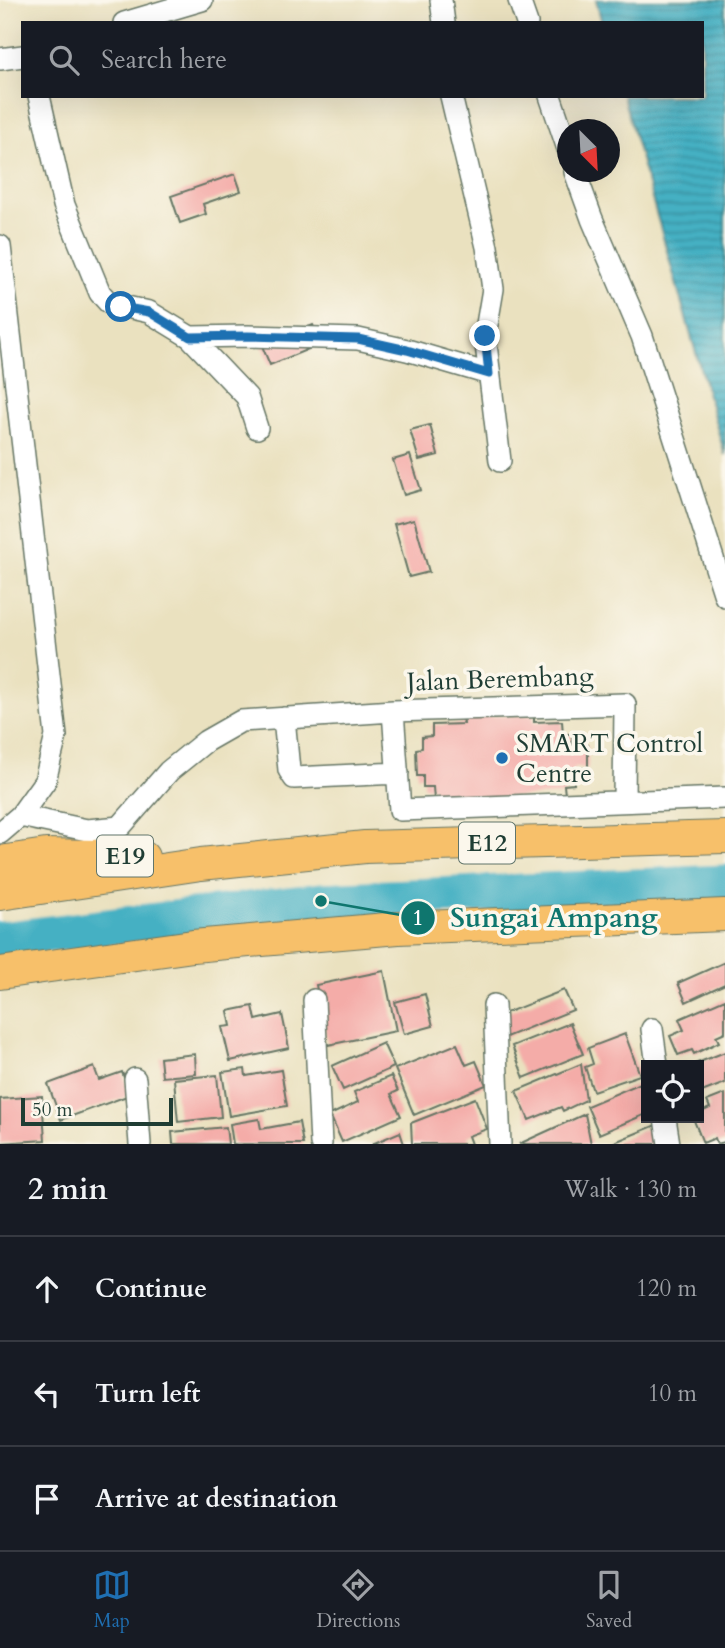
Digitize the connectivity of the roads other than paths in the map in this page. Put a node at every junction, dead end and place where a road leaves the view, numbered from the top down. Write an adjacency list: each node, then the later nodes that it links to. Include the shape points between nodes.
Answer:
1 (202, 0): 4 (street)
2 (441, 0): 5 (street)
3 (519, 0): 6 (street)
4 (131, 21)
5 (444, 21)
6 (526, 21)
7 (21, 55): 8 (street)
8 (0, 59)
9 (39, 98): 15 (street, via 64,205 100,293 109,303 149,312)
10 (451, 98): 16 (street, via 493,289 485,336)
11 (551, 98): 12 (street)
12 (558, 119)
13 (579, 182): 19 (street, via 642,336)
14 (0, 246): 25 (street, via 56,736 46,781)
15 (190, 337): 16 (street, via 358,339); 17 (street, via 247,397)
16 (489, 374): 18 (street)
17 (257, 428)
18 (500, 461)
19 (725, 596)
20 (393, 711): 21 (street); 22 (street, Jalan Berembang); 24 (street, Jalan Berembang, via 625,704)
21 (284, 718): 22 (street, via 289,770 294,778); 25 (street, via 241,721 206,741 169,771 120,827 88,831)
22 (398, 773): 24 (street, Jalan Berembang, via 400,810)
23 (725, 798): 24 (street, Jalan Berembang)
24 (624, 801)
25 (20, 816): 26 (street)
26 (0, 832)
27 (725, 837): 28 (highway, E12, via 365,847)
28 (250, 859): 29 (highway, E19, via 46,855); 30 (highway, E12)
29 (0, 862)
30 (0, 894)
31 (725, 915): 32 (highway, via 398,928 193,946)
32 (0, 973)
33 (314, 1000): 40 (street)
34 (494, 1005): 41 (street)
35 (652, 1029): 36 (street)
36 (656, 1060)
37 (135, 1079): 39 (street)
38 (666, 1123): 42 (street)
39 (139, 1144)
40 (321, 1144)
41 (500, 1144)
42 (669, 1144)

